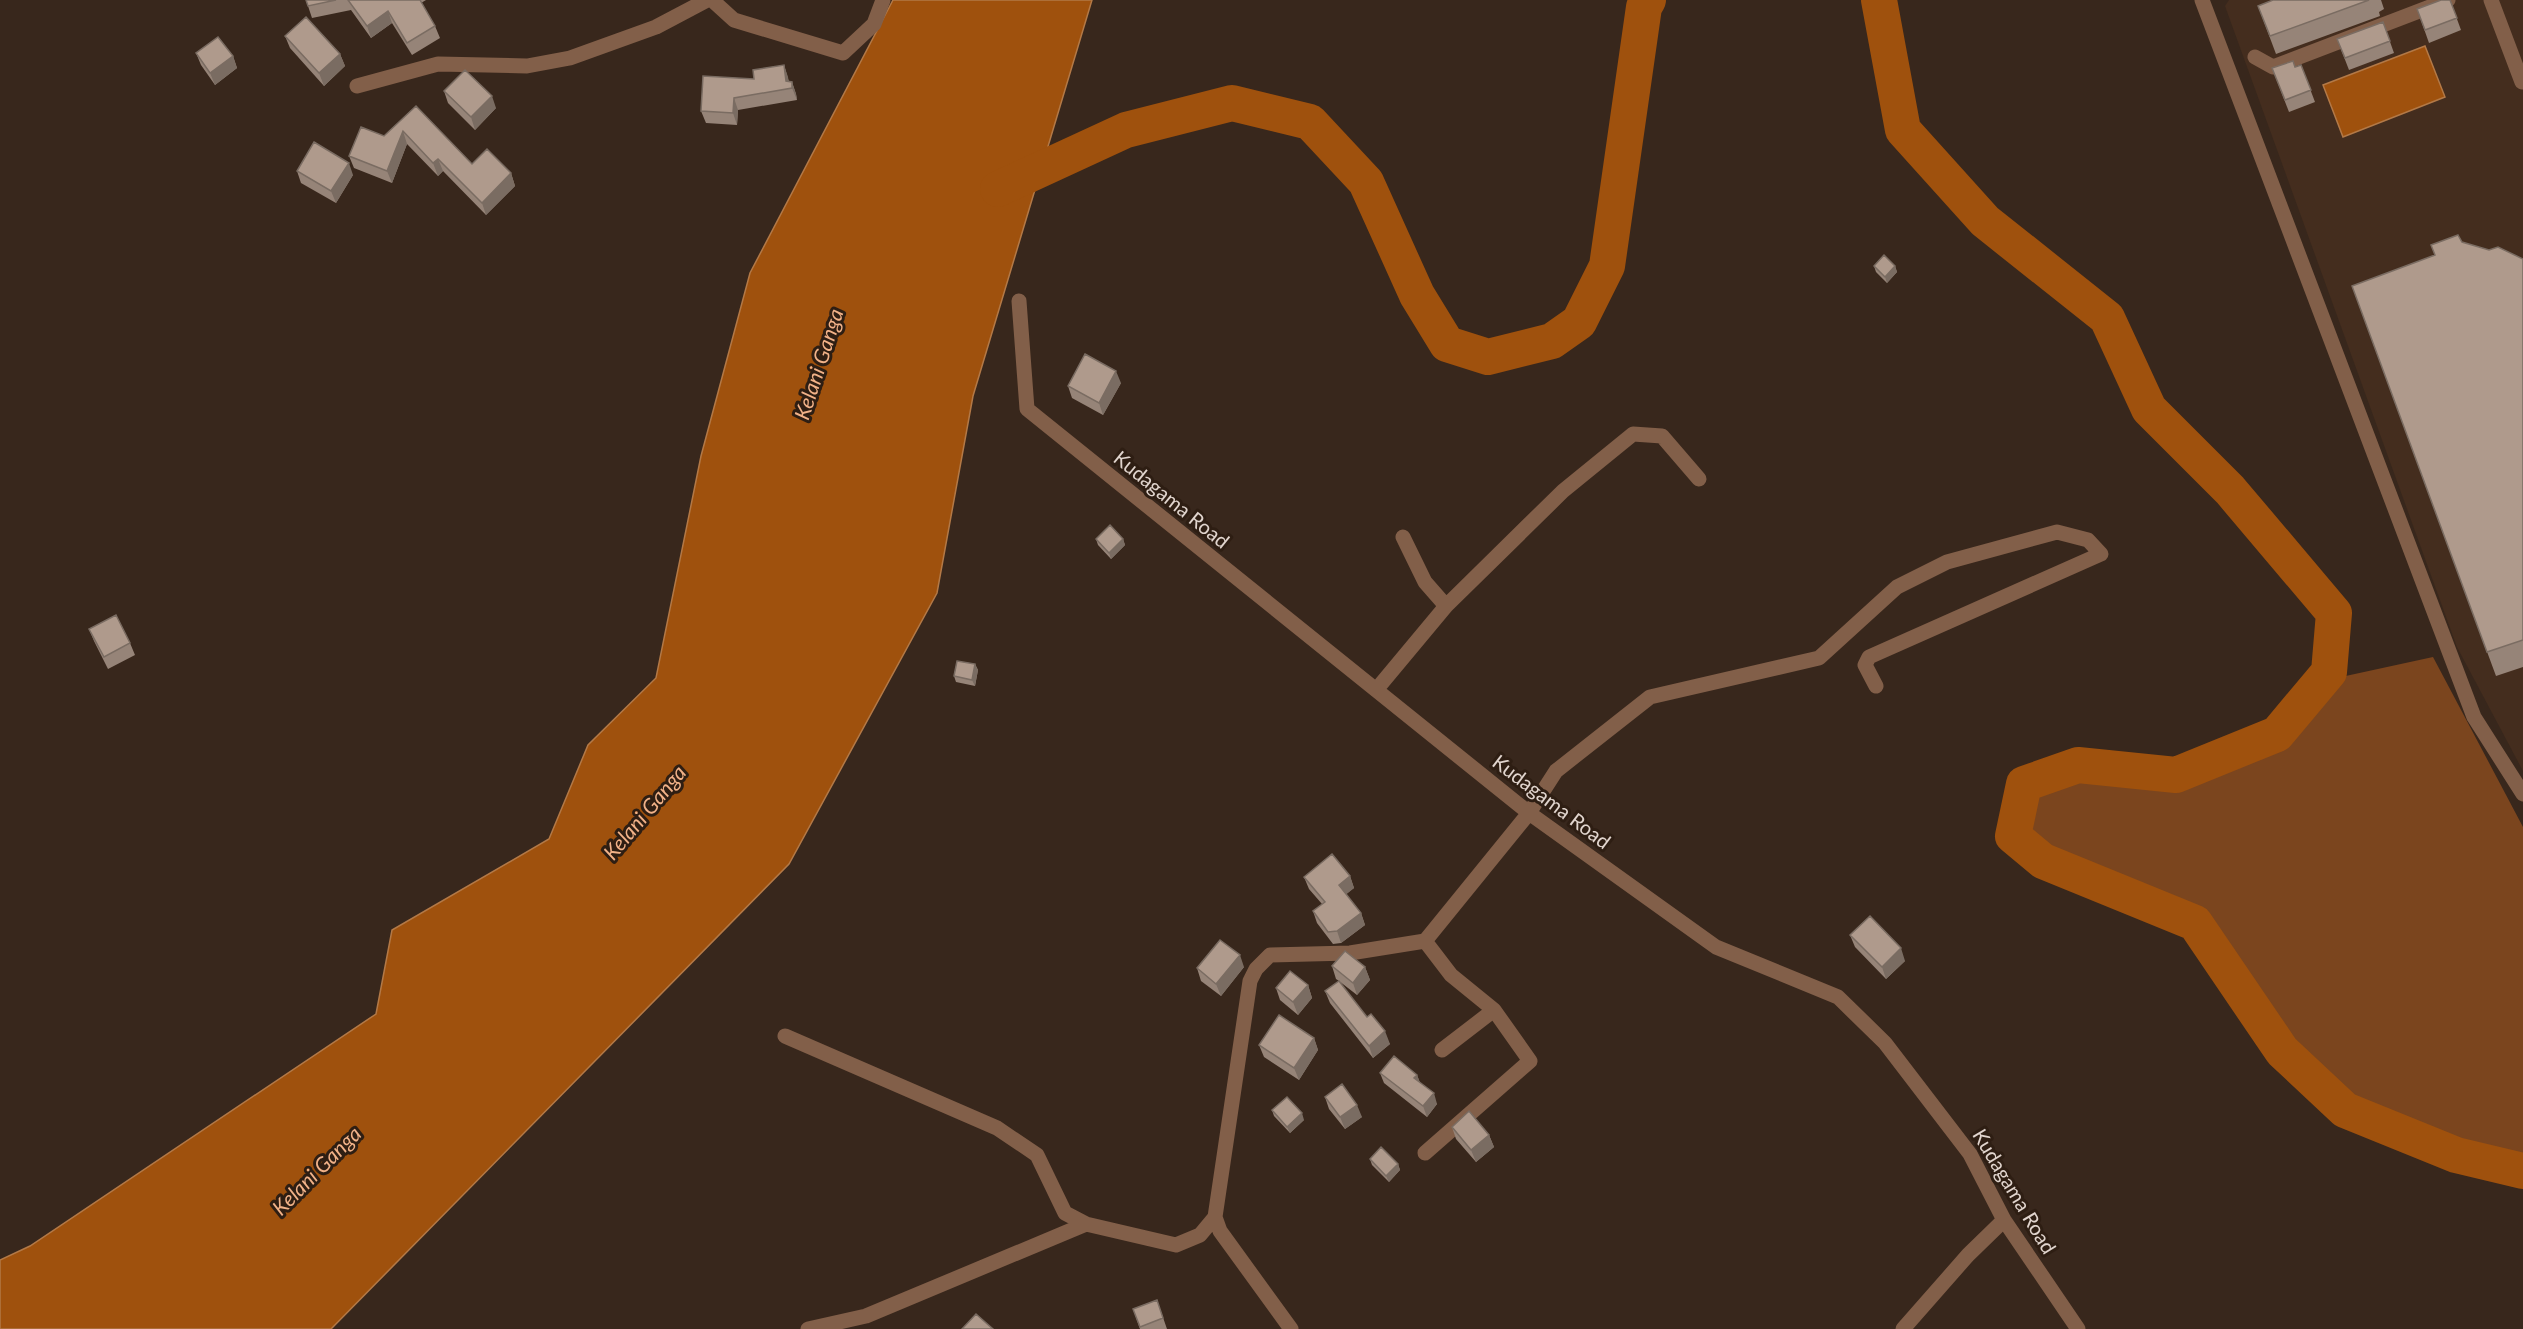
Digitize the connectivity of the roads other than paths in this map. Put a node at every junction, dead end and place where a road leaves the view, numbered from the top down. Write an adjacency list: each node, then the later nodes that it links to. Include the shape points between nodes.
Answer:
1 (706, 0): 9 (street, via 656,27 570,58 527,66 438,64)
2 (712, 0): 3 (street, via 734,20 843,53 874,24)
3 (883, 0)
4 (2202, 0): 16 (street, via 2475,717)
5 (2448, 0): 7 (street, via 2273,67)
6 (2491, 0): 8 (street)
7 (2255, 57)
8 (2522, 82)
9 (357, 86)
10 (1019, 301): 15 (street, Kudagama Road, via 1028,409)
11 (1699, 479): 13 (street, via 1662,436 1633,434 1563,491)
12 (1403, 537): 13 (street, via 1425,582)
13 (1446, 606): 15 (street)
14 (1876, 686): 17 (street, via 1865,665 1869,657 2100,554 2088,540 2057,532 1947,562 1897,587 1819,658 1650,697 1556,771)
15 (1376, 690): 17 (street, Kudagama Road)
16 (2523, 794)
17 (1529, 813): 18 (street); 24 (street, Kudagama Road, via 1716,947 1838,997 1885,1043 1970,1154)
18 (1425, 941): 19 (street, via 1450,975); 23 (street, via 1350,952 1270,955 1256,969 1250,981)
19 (1494, 1010): 21 (street); 22 (street, via 1530,1061)
20 (785, 1036): 25 (street, via 997,1128 1037,1155 1065,1213)
21 (1442, 1050)
22 (1425, 1153)
23 (1215, 1217): 25 (street, via 1200,1235 1176,1245); 27 (street, via 1220,1231)
24 (2004, 1220): 28 (street); 29 (street, Kudagama Road)
25 (1086, 1224): 26 (street, via 867,1316)
26 (808, 1329)
27 (1291, 1329)
28 (1903, 1329)
29 (2078, 1329)

